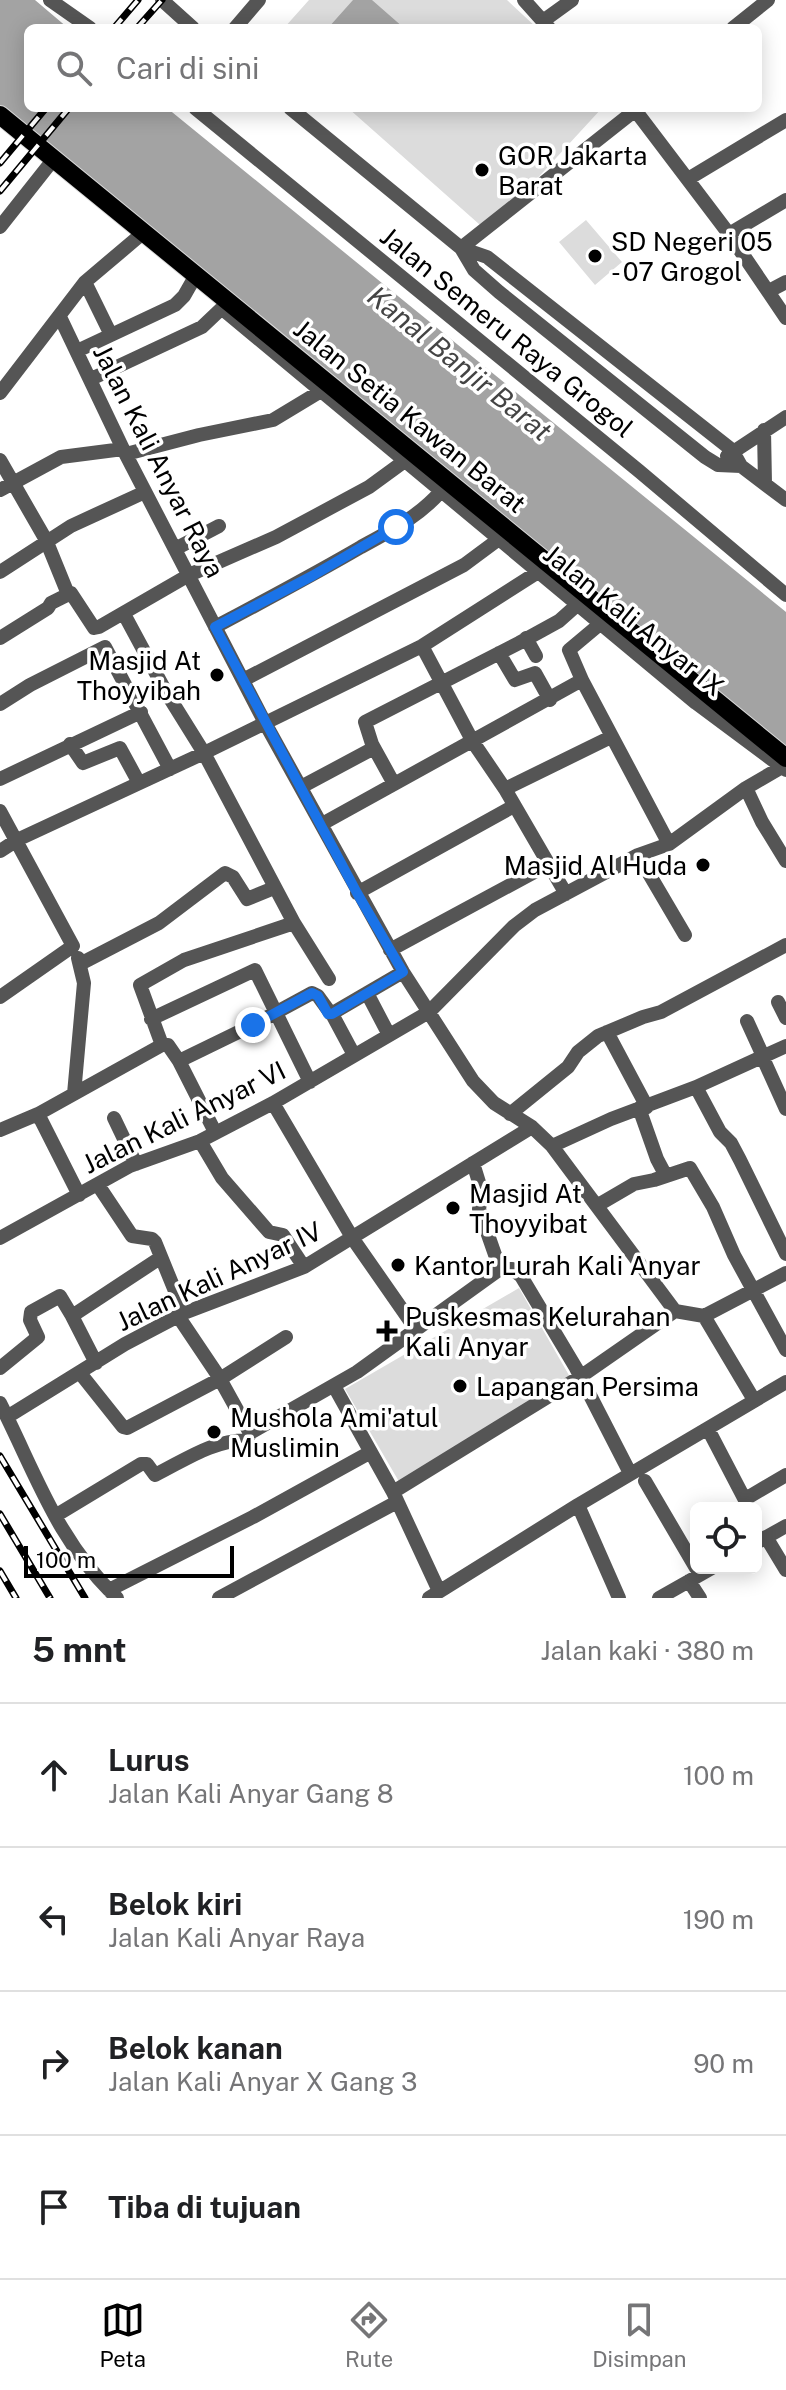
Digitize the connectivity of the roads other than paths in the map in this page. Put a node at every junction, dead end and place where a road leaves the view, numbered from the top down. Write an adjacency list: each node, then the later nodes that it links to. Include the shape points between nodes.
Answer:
1 (50, 0): 7 (street)
2 (162, 0): 8 (street)
3 (259, 0): 9 (street)
4 (524, 0): 10 (street)
5 (572, 0): 10 (street)
6 (768, 0): 11 (street)
7 (84, 24)
8 (189, 24)
9 (238, 24)
10 (546, 24)
11 (738, 24)
12 (200, 112): 59 (street, Jalan Semeru Raya Grogol)
13 (295, 112): 24 (street)
14 (630, 112): 24 (street)
15 (632, 112): 19 (street)
16 (0, 115): 18 (main road, Jalan Setia Kawan Barat)
17 (786, 120): 19 (street)
18 (47, 158): 21 (street); 23 (street, Jalan Kali Anyar IX); 83 (main road, Jalan Setia Kawan Barat)
19 (688, 179): 22 (street)
20 (786, 200): 22 (street)
21 (0, 227)
22 (729, 234): 28 (street)
23 (137, 238): 25 (street); 26 (street, Jalan Kali Anyar IX)
24 (461, 248): 39 (street, via 487,257); 43 (street, via 474,270 499,292)
25 (85, 282): 30 (street); 32 (street)
26 (192, 282): 29 (street, Jalan Kali Anyar IX); 32 (street, via 175,305)
27 (786, 282): 28 (street)
28 (769, 291): 31 (street)
29 (222, 308): 34 (street, via 202,327); 35 (street, Jalan Kali Anyar IX)
30 (60, 317): 33 (street, Jalan Kali Anyar Raya); 36 (street)
31 (786, 318)
32 (111, 335): 33 (street)
33 (77, 351): 34 (street, Jalan Kali Anyar Raya)
34 (91, 379): 40 (street, Jalan Kali Anyar Raya)
35 (321, 391): 40 (street, via 273,420); 42 (street, Jalan Kali Anyar IX)
36 (0, 393)
37 (786, 417): 38 (street)
38 (764, 430): 39 (street); 46 (street)
39 (732, 450): 43 (street); 44 (street)
40 (124, 452): 45 (street, via 61,457); 49 (street, Jalan Kali Anyar Raya)
41 (0, 460): 45 (street)
42 (406, 460): 48 (street, Jalan Kali Anyar IX); 57 (street, via 369,487 276,537)
43 (718, 465): 44 (street)
44 (741, 466): 46 (street)
45 (15, 482): 47 (street); 53 (street)
46 (765, 484): 50 (street)
47 (0, 490)
48 (441, 491): 52 (street, Jalan Kali Anyar IX); 63 (street, via 415,516)
49 (145, 492): 53 (street); 54 (street, Jalan Kali Anyar Raya)
50 (786, 500)
51 (219, 526): 54 (street)
52 (499, 539): 56 (street, Jalan Kali Anyar IX); 71 (street, via 464,565)
53 (46, 540): 55 (street); 58 (street)
54 (175, 549): 57 (street, Jalan Kali Anyar Raya)
55 (0, 572)
56 (538, 572): 60 (street, Jalan Kali Anyar IX); 67 (street)
57 (189, 575): 61 (street); 63 (street, Jalan Kali Anyar Raya)
58 (68, 594): 64 (street); 65 (street)
59 (786, 595)
60 (577, 605): 62 (street, Jalan Kali Anyar IX); 66 (street)
61 (124, 614): 64 (street); 82 (street)
62 (600, 624): 72 (street, via 569,650); 83 (street, Jalan Kali Anyar IX, via 696,703)
63 (215, 627): 71 (street, Jalan Kali Anyar Raya)
64 (94, 628): 68 (street)
65 (0, 638)
66 (526, 638): 69 (street); 70 (street)
67 (422, 646): 73 (street); 77 (street)
68 (105, 647): 75 (street); 76 (street)
69 (499, 653): 73 (street); 74 (street, via 515,680 535,673)
70 (536, 656)
71 (243, 680): 77 (street, Jalan Kali Anyar Raya)
72 (582, 680): 74 (street); 78 (street)
73 (442, 684): 79 (street); 81 (street, via 365,722)
74 (550, 700): 79 (street)
75 (0, 704)
76 (141, 712): 80 (street); 84 (street)
77 (265, 723): 82 (street); 88 (street, Jalan Kali Anyar Raya)
78 (611, 737): 90 (street); 95 (street)
79 (473, 742): 87 (street); 90 (street)
80 (70, 744): 85 (street); 86 (street, via 83,763 120,748)
81 (374, 748): 87 (street); 88 (street)
82 (204, 753): 84 (street); 100 (street)
83 (785, 765): 89 (street, Jalan Kali Anyar VI)
84 (170, 769): 86 (street)
85 (0, 779)
86 (139, 783): 94 (street)
87 (394, 784): 93 (street)
88 (301, 787): 93 (street, Jalan Kali Anyar Raya)
89 (746, 788): 95 (street, Jalan Kali Anyar VI); 98 (street)
90 (505, 789): 91 (street)
91 (514, 806): 99 (street); 101 (street)
92 (0, 811): 94 (street)
93 (322, 824): 101 (street, Jalan Kali Anyar Raya)
94 (17, 840): 96 (street); 106 (street)
95 (669, 844): 97 (street, Jalan Kali Anyar VI)
96 (0, 851)
97 (638, 855): 102 (street, Jalan Kali Anyar VI); 104 (street)
98 (786, 861)
99 (549, 864): 102 (street); 107 (street)
100 (274, 888): 103 (street); 108 (street, via 247,899 225,873 159,923)
101 (357, 893): 107 (street, Jalan Kali Anyar Raya)
102 (566, 894): 114 (street, Jalan Kali Anyar VI, via 514,926)
103 (294, 923): 110 (street); 118 (street, via 184,960 144,982 140,991)
104 (685, 935)
105 (786, 945): 120 (street, via 685,1000)
106 (73, 946): 108 (street); 112 (street)
107 (390, 950): 109 (street, Jalan Kali Anyar Raya)
108 (80, 964): 129 (street, via 84,983)
109 (403, 972): 111 (street); 114 (street, Jalan Kali Anyar Raya)
110 (329, 979)
111 (367, 993): 116 (street); 121 (street)
112 (0, 997)
113 (778, 1002): 117 (street)
114 (429, 1012): 121 (street, Jalan Kali Anyar VI); 134 (street, Jalan Kali Anyar Raya, via 473,1081)
115 (276, 1013): 116 (street, via 312,993); 118 (street, via 254,970); 126 (street); 127 (street)
116 (332, 1014): 124 (street)
117 (786, 1018)
118 (151, 1019): 122 (street)
119 (747, 1021): 125 (street)
120 (607, 1032): 131 (street); 134 (street)
121 (389, 1035): 124 (street, Jalan Kali Anyar VI)
122 (162, 1045): 126 (street, via 168,1045); 129 (street)
123 (786, 1046): 125 (street)
124 (354, 1055): 127 (street, Jalan Kali Anyar VI)
125 (762, 1056): 128 (street); 132 (street)
126 (179, 1061): 138 (street)
127 (310, 1082): 130 (street, Jalan Kali Anyar VI)
128 (696, 1087): 131 (street); 149 (street, via 740,1160)
129 (74, 1094): 133 (street)
130 (273, 1103): 138 (street, Jalan Kali Anyar VI); 148 (street)
131 (643, 1107): 140 (street); 143 (street)
132 (786, 1109)
133 (38, 1114): 137 (street); 145 (street)
134 (510, 1114): 136 (street, Jalan Kali Anyar Raya)
135 (114, 1118): 142 (street)
136 (532, 1127): 140 (street, Jalan Kali Anyar Raya); 141 (street, Jalan Kali Anyar IV)
137 (0, 1130)
138 (215, 1132): 139 (street, Jalan Kali Anyar VI)
139 (200, 1141): 142 (street, Jalan Kali Anyar VI); 151 (street, via 222,1178 269,1232 283,1235)
140 (552, 1146): 146 (street, Jalan Kali Anyar Raya)
141 (473, 1163): 148 (street, Jalan Kali Anyar IV); 152 (street, via 482,1192 479,1209)
142 (134, 1169): 144 (street, Jalan Kali Anyar VI)
143 (666, 1176): 146 (street, via 634,1184); 154 (street, via 685,1168 694,1172)
144 (98, 1185): 145 (street, Jalan Kali Anyar VI); 150 (street, via 132,1236 152,1239)
145 (79, 1195): 147 (street, Jalan Kali Anyar VI)
146 (598, 1205): 155 (street, Jalan Kali Anyar Raya)
147 (0, 1238)
148 (353, 1239): 151 (street, Jalan Kali Anyar IV); 159 (street)
149 (786, 1254)
150 (160, 1258): 156 (street); 157 (street)
151 (304, 1267): 156 (street, Jalan Kali Anyar IV)
152 (500, 1269): 159 (street); 165 (street, via 521,1276)
153 (786, 1273): 154 (street)
154 (752, 1290): 158 (street); 161 (street)
155 (675, 1311): 158 (street); 165 (street)
156 (181, 1314): 162 (street, Jalan Kali Anyar IV); 166 (street)
157 (72, 1316): 162 (street); 163 (street, via 60,1296 31,1312 38,1337)
158 (704, 1316): 169 (street)
159 (415, 1328): 168 (street)
160 (286, 1337): 166 (street)
161 (786, 1350)
162 (96, 1363): 164 (street, Jalan Kali Anyar IV)
163 (0, 1368)
164 (80, 1373): 166 (street, via 127,1428); 170 (street, Jalan Kali Anyar IV)
165 (580, 1377): 174 (street); 176 (street)
166 (219, 1378): 172 (street)
167 (786, 1382): 169 (street)
168 (334, 1386): 172 (street); 173 (street)
169 (754, 1400): 171 (street)
170 (3, 1410): 178 (street)
171 (708, 1429): 174 (street); 175 (street, via 744,1498)
172 (250, 1433): 178 (street, via 247,1440 217,1443 155,1475 141,1464)
173 (369, 1453): 176 (street); 186 (street)
174 (639, 1474): 177 (street); 182 (street)
175 (786, 1475)
176 (395, 1497): 187 (street); 188 (street)
177 (578, 1505): 187 (street); 189 (street)
178 (55, 1516): 186 (street, via 85,1565)
179 (786, 1526): 180 (street)
180 (762, 1539)
181 (762, 1541): 183 (street)
182 (690, 1557)
183 (786, 1570)
184 (696, 1574): 190 (street)
185 (699, 1574): 191 (street)
186 (113, 1594)
187 (434, 1594)
188 (219, 1598)
189 (619, 1598)
190 (659, 1598)
191 (700, 1598)

